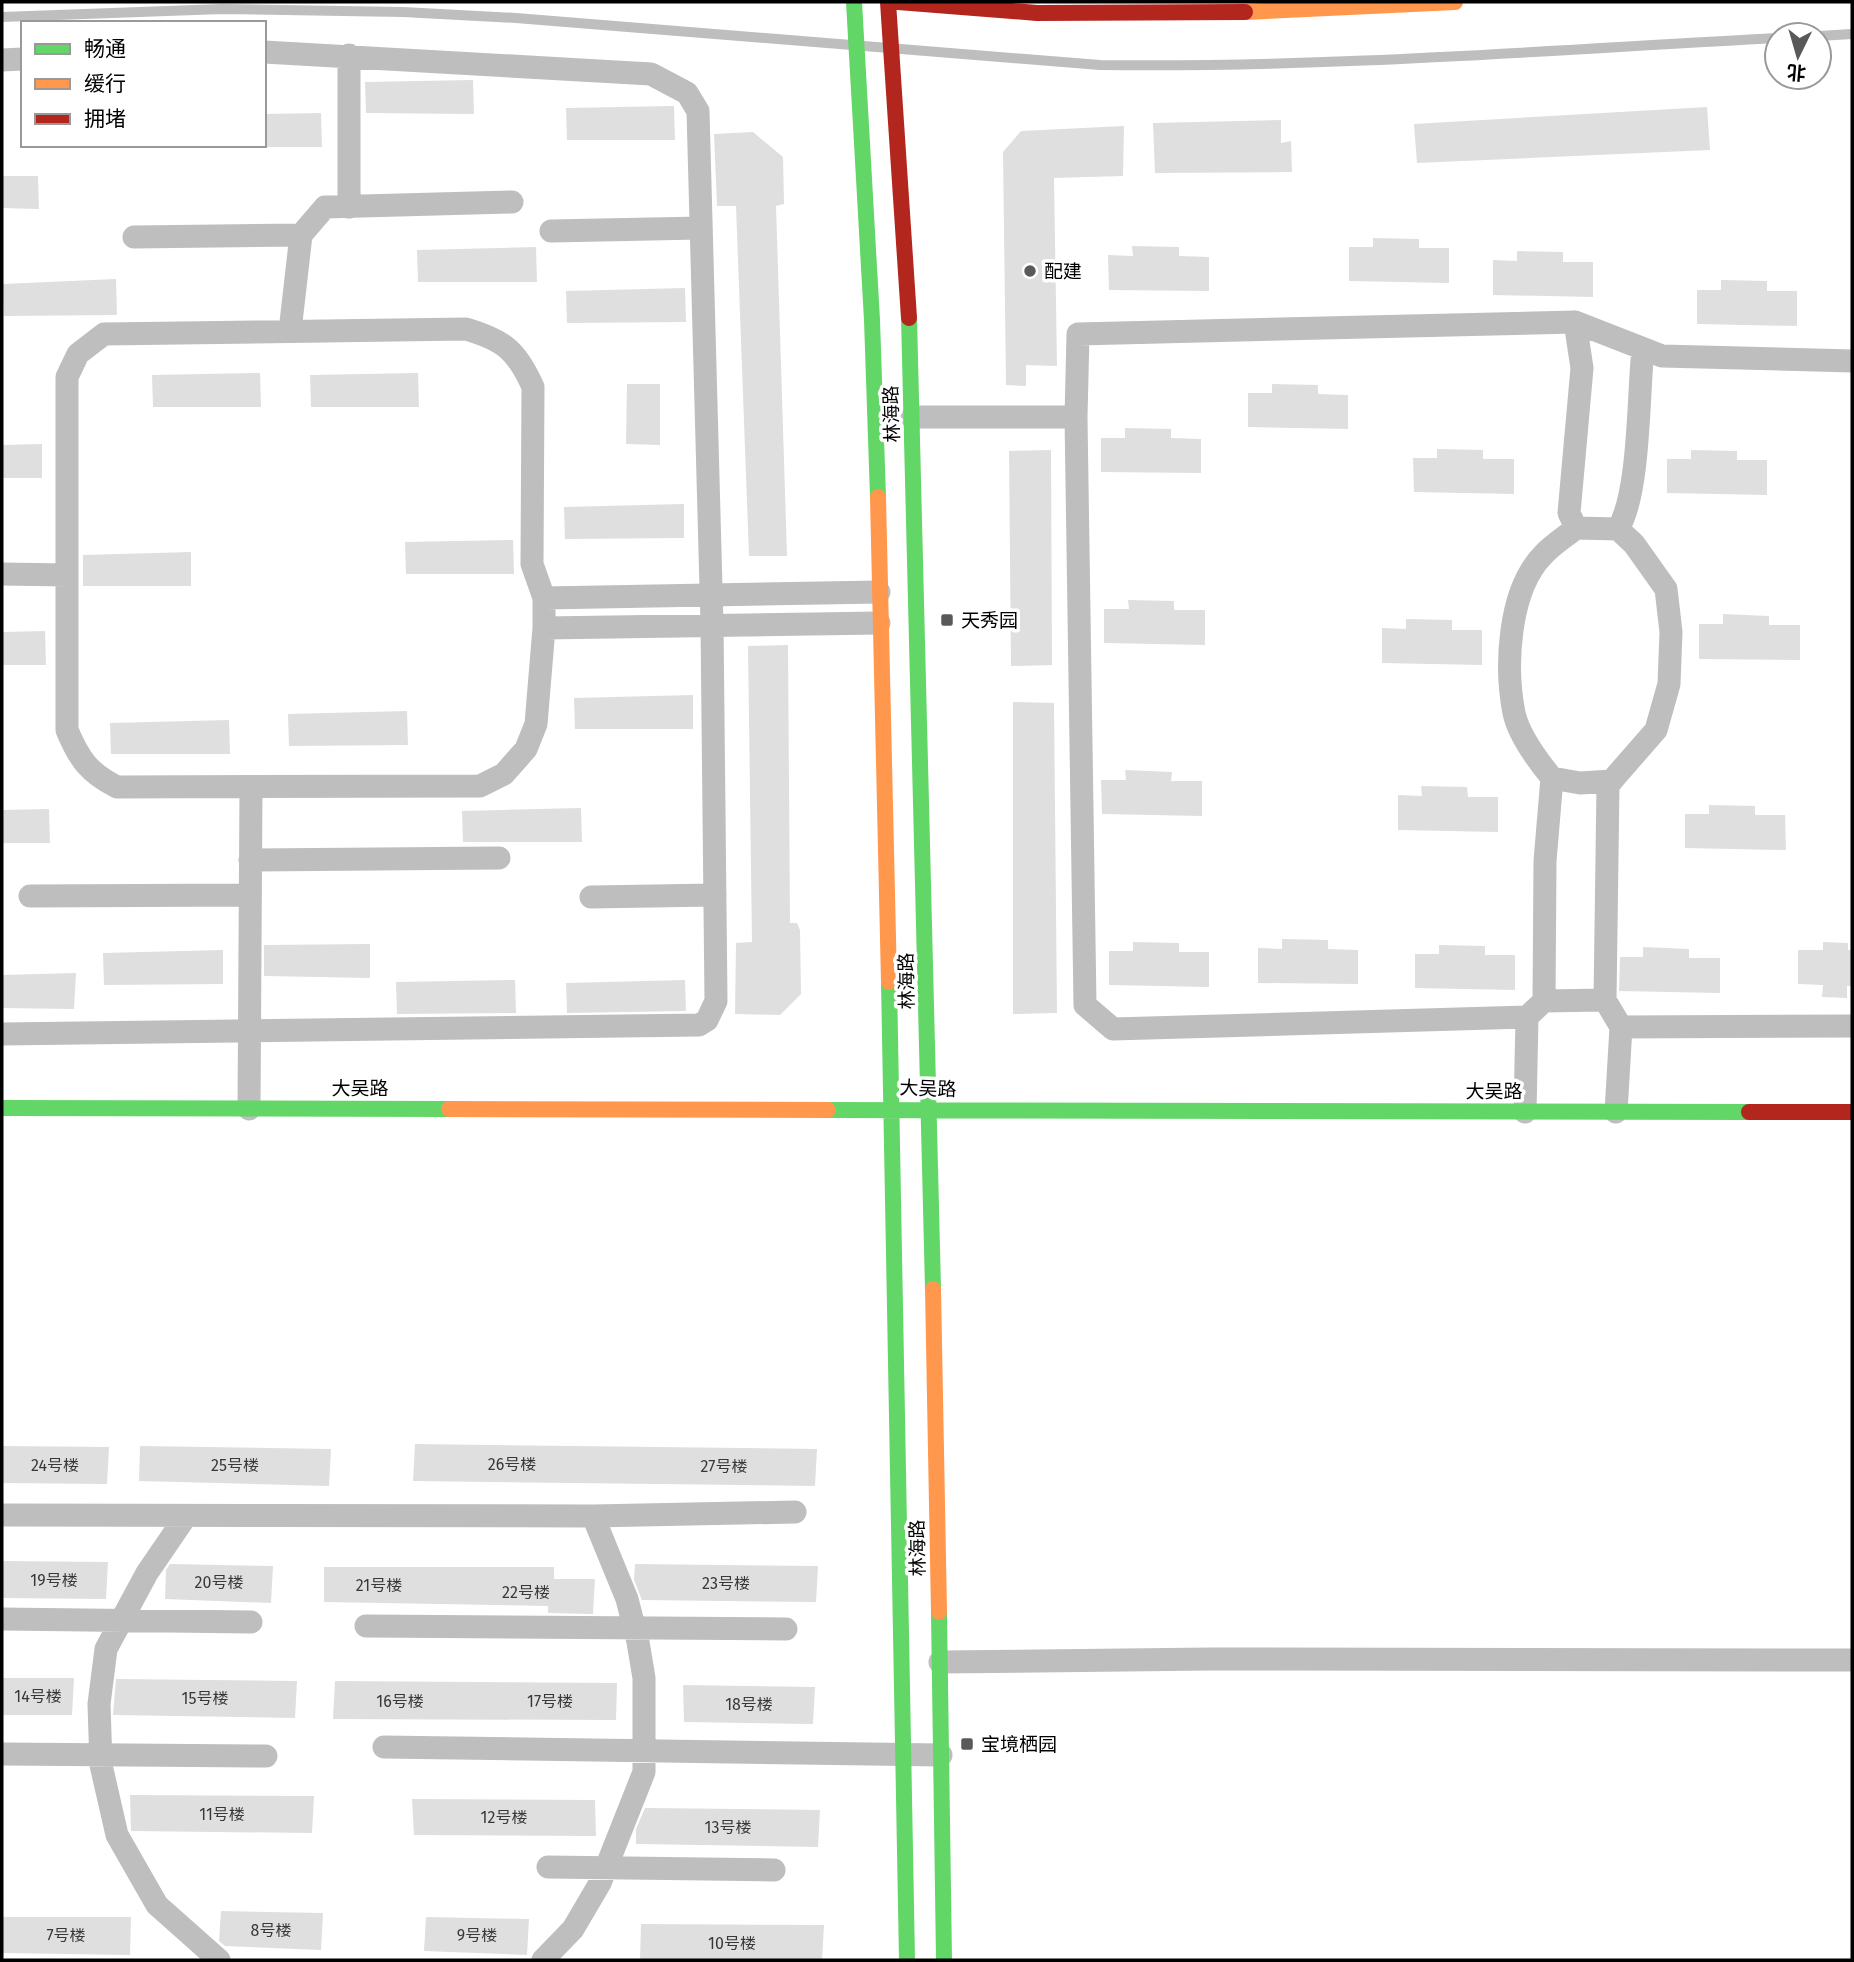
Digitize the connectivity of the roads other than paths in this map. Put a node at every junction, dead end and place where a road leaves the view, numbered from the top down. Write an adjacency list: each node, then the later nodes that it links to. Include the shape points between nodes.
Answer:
1 (854, 2): 9 (main road, 林海路)
2 (888, 2): 10 (main road, 林海路)
3 (898, 2): 4 (main road, via 1189,14)
4 (1455, 2)
5 (2, 17): 9 (lane, via 302,8 516,18)
6 (1852, 34): 7 (lane)
7 (1833, 35)
8 (1763, 39): 10 (lane, via 1275,65 1100,65)
9 (855, 48): 10 (lane); 31 (main road, 林海路, via 874,361)
10 (892, 49): 25 (main road, 林海路)
11 (266, 52): 12 (street)
12 (349, 55): 16 (street); 17 (street, via 651,74 672,83 687,93 698,111)
13 (21, 59): 14 (street)
14 (2, 60)
15 (512, 202): 16 (street)
16 (349, 206): 19 (street, via 325,207)
17 (701, 228): 18 (street); 32 (street)
18 (551, 232)
19 (302, 235): 20 (street); 22 (street)
20 (134, 237)
21 (1576, 322): 23 (street); 26 (street, via 1078,334); 27 (street, via 1582,368 1569,513)
22 (290, 331): 30 (street, via 104,334 78,354 67,377); 33 (street, via 466,329 503,342 523,364 533,387 532,564)
23 (1643, 349): 24 (street, via 1662,356); 28 (street, via 1628,514)
24 (1852, 360)
25 (912, 417): 26 (street); 56 (main road, 林海路)
26 (1076, 417): 48 (street, via 1085,1006 1113,1029)
27 (1576, 528): 28 (street); 37 (street, via 1542,556 1514,607 1510,652 1514,715)
28 (1618, 529): 38 (street, via 1666,589 1671,632 1669,684 1656,730)
29 (2, 574): 30 (street)
30 (67, 575): 39 (street, via 67,730 78,757 94,775 117,787)
31 (879, 592): 32 (street); 34 (main road, 林海路)
32 (710, 595): 33 (street); 35 (street)
33 (544, 598): 36 (street)
34 (879, 623): 35 (street); 54 (main road, 林海路)
35 (712, 624): 36 (street); 43 (street)
36 (544, 628): 39 (street, via 536,724 527,749 505,774 480,786)
37 (1552, 778): 38 (street, via 1580,783); 46 (street, via 1545,861)
38 (1612, 781): 47 (street, via 1608,785)
39 (251, 787): 41 (street)
40 (499, 858): 41 (street)
41 (250, 860): 42 (street)
42 (250, 895): 44 (street); 51 (street)
43 (715, 895): 45 (street); 51 (street, via 716,1001 707,1020 699,1025)
44 (30, 896)
45 (591, 897)
46 (1544, 1000): 47 (street); 48 (street)
47 (1605, 1000): 50 (street)
48 (1527, 1017): 57 (street)
49 (1852, 1026): 50 (street)
50 (1621, 1027): 58 (street)
51 (249, 1031): 52 (street); 55 (street)
52 (2, 1034)
53 (2, 1108): 55 (main road, 大吴路)
54 (893, 1108): 55 (main road, 大吴路); 56 (main road, 大吴路); 76 (main road, 林海路)
55 (249, 1109)
56 (930, 1110): 57 (main road, 大吴路); 71 (main road, 林海路)
57 (1525, 1112): 58 (main road, 大吴路)
58 (1616, 1112): 59 (main road, 大吴路)
59 (1852, 1112)
60 (795, 1512): 63 (street)
61 (2, 1515): 62 (street)
62 (186, 1516): 63 (street); 65 (street)
63 (593, 1516): 68 (street, via 610,1552)
64 (2, 1619): 65 (street)
65 (122, 1620): 66 (street); 75 (street, via 106,1649 99,1704)
66 (251, 1622)
67 (366, 1626): 68 (street)
68 (634, 1629): 69 (street); 73 (street, via 644,1678)
69 (786, 1629)
70 (1852, 1660): 71 (street)
71 (940, 1662): 77 (main road, 林海路)
72 (384, 1746): 73 (street)
73 (645, 1750): 76 (street); 80 (street, via 644,1772)
74 (2, 1754): 75 (street)
75 (100, 1754): 78 (street); 82 (street, via 117,1835 157,1905)
76 (903, 1755): 77 (street); 84 (main road, 林海路)
77 (941, 1755): 85 (main road, 林海路)
78 (265, 1756)
79 (548, 1867): 80 (street)
80 (606, 1868): 81 (street); 83 (street, via 573,1929)
81 (774, 1870)
82 (219, 1960)
83 (543, 1960)
84 (907, 1960)
85 (944, 1960)

